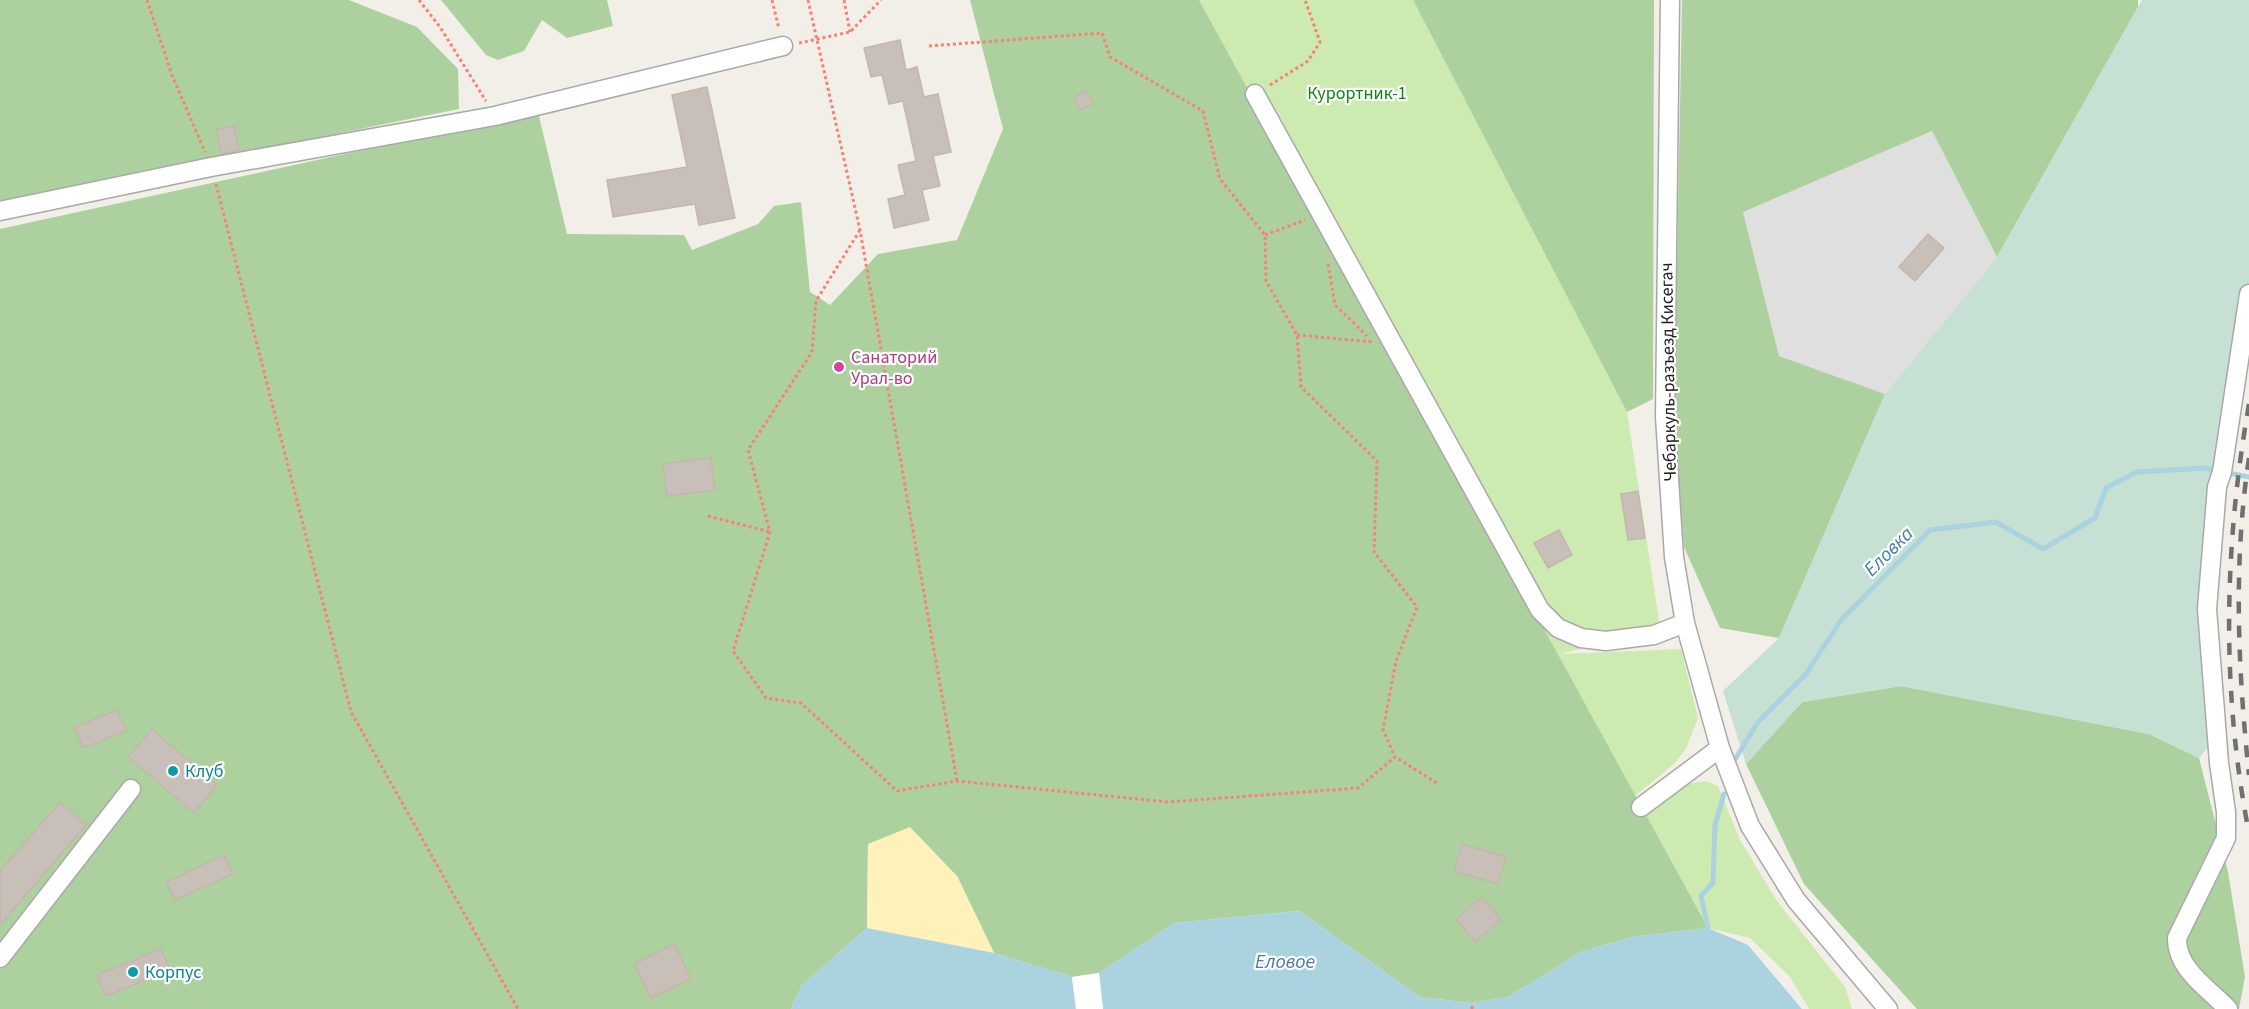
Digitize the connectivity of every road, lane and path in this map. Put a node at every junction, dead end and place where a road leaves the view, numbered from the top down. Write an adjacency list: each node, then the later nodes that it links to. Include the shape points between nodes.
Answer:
1 (147, 0): 15 (path, via 172,75)
2 (419, 0): 14 (path)
3 (772, 0): 11 (path)
4 (808, 0): 10 (path)
5 (844, 0): 9 (path)
6 (881, 0): 9 (path)
7 (1305, 0): 13 (path, via 1320,42 1308,61)
8 (1670, 0): 25 (street, Чебаркуль-разъезд Кисегач, via 1665,417 1674,557)
9 (850, 32): 10 (path)
10 (817, 39): 11 (path); 18 (path)
11 (783, 46): 14 (street)
12 (929, 46): 19 (path, via 1102,33 1110,57 1203,111 1220,179)
13 (1256, 94): 25 (street, via 1540,610 1558,628 1581,638 1606,641 1654,635)
14 (495, 116): 15 (street)
15 (211, 167): 16 (street); 34 (path, via 351,712)
16 (0, 211)
17 (1313, 224): 19 (path, via 1303,219)
18 (860, 230): 24 (path, via 816,301 812,352 748,450); 28 (path)
19 (1265, 235): 22 (path, via 1266,280)
20 (1328, 262): 22 (path, via 1335,305 1374,342)
21 (2249, 294): 37 (street, via 2217,487 2207,609 2226,838 2176,938 2182,961)
22 (1297, 335): 27 (path, via 1301,387 1377,461 1374,552 1417,608 1396,661 1383,730)
23 (708, 516): 24 (path)
24 (770, 532): 28 (path, via 733,651 766,698 801,703 897,791)
25 (1685, 623): 26 (street, Чебаркуль-разъезд Кисегач)
26 (1720, 748): 31 (street); 36 (street, Чебаркуль-разъезд Кисегач, via 1750,826 1796,900)
27 (1395, 756): 28 (path, via 1358,788 1168,802); 29 (path)
28 (957, 781)
29 (1437, 783)
30 (131, 789): 32 (street)
31 (1641, 807)
32 (0, 958)
33 (1472, 1003): 35 (path)
34 (518, 1009)
35 (1472, 1009)
36 (1888, 1009)
37 (2228, 1009)

